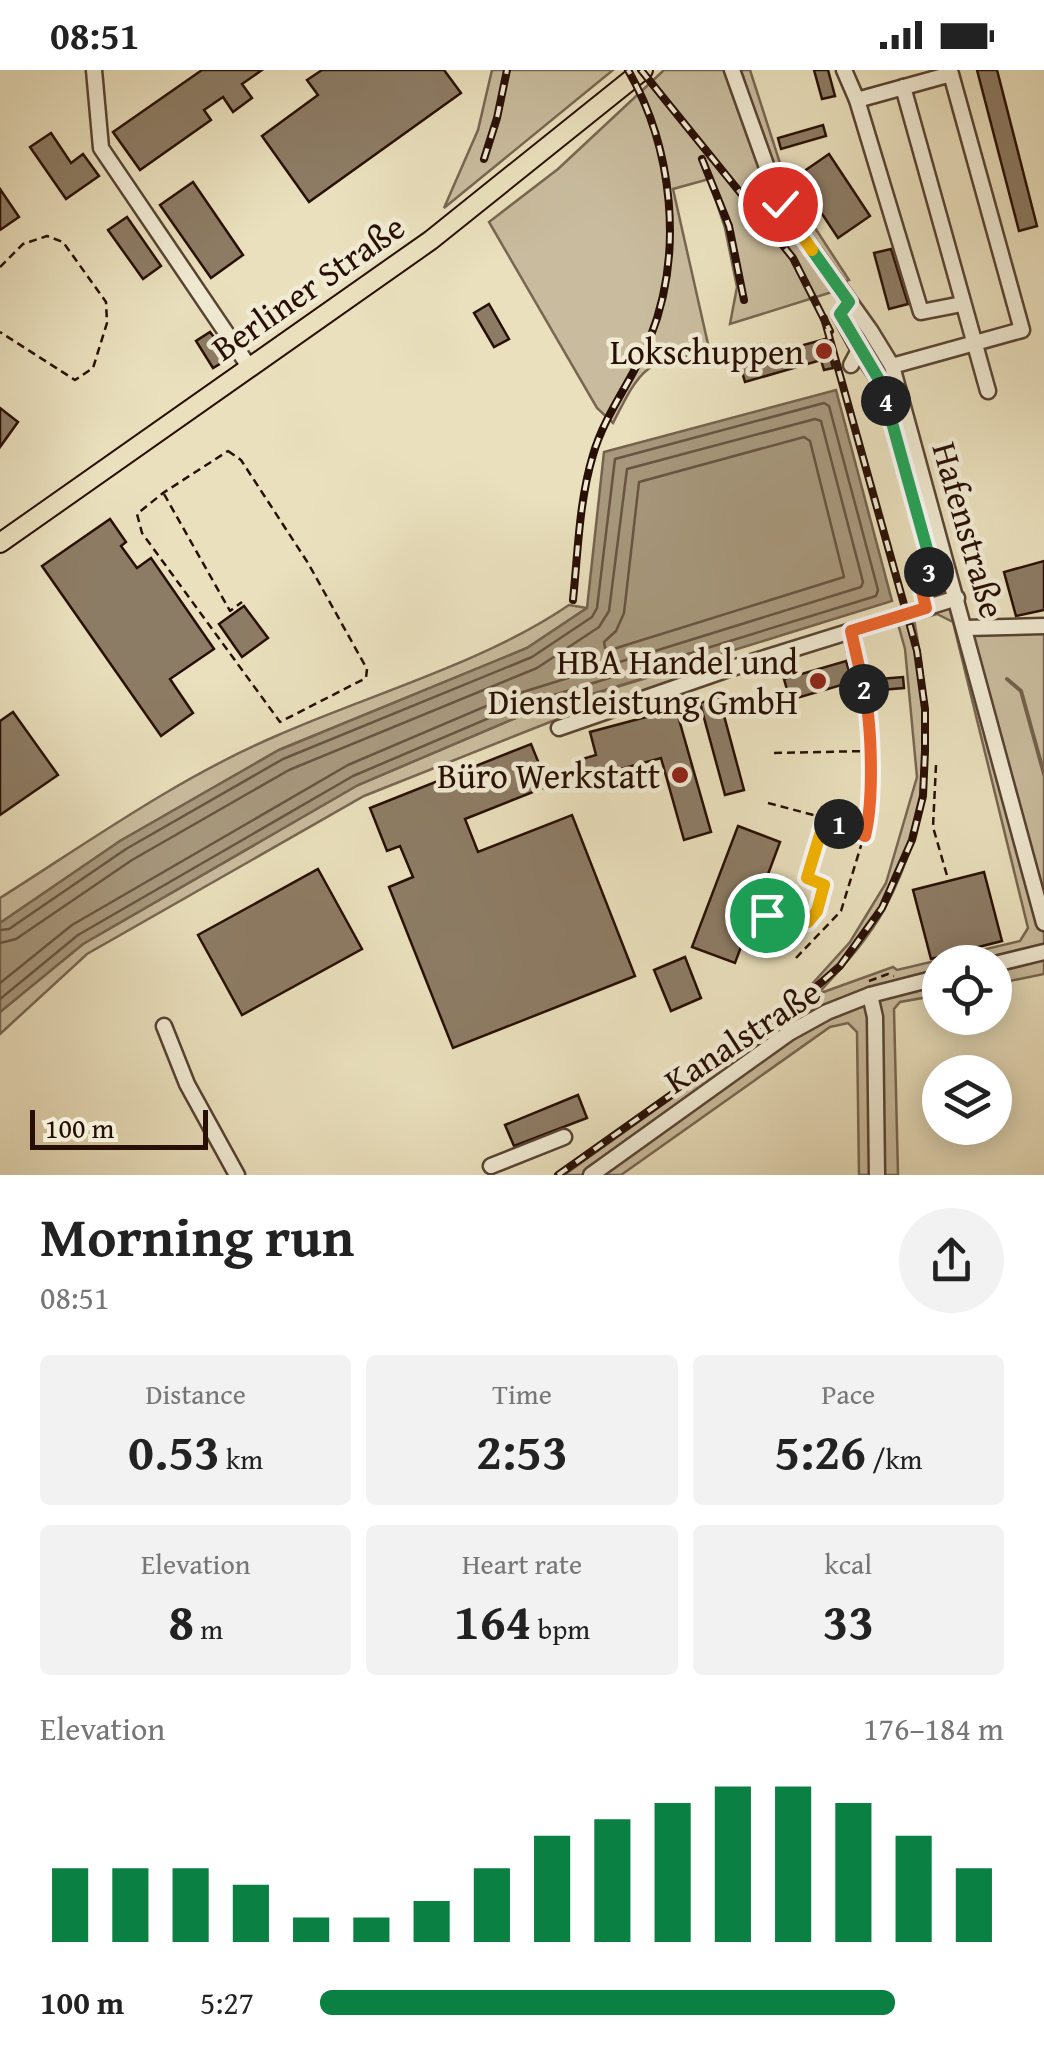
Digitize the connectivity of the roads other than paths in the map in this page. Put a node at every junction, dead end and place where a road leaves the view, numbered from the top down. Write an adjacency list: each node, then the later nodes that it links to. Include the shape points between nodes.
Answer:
1 (94, 70): 13 (street, via 101,148)
2 (643, 70): 13 (main road, Berliner Straße, via 472,210)
3 (732, 70): 7 (street, Hafenstraße, via 780,204)
4 (844, 70): 6 (street)
5 (903, 87): 6 (street); 8 (street); 9 (street, via 951,74 1012,293 1022,330)
6 (858, 100): 8 (street, via 921,312)
7 (849, 302): 10 (street, via 840,314); 12 (street, Hafenstraße)
8 (962, 304): 9 (street)
9 (974, 343): 12 (street); 14 (street)
10 (859, 350): 11 (street); 17 (street, via 881,383 932,567 922,591)
11 (851, 365)
12 (892, 366): 16 (street, Hafenstraße)
13 (250, 368): 15 (main road, Berliner Straße)
14 (988, 391)
15 (0, 542)
16 (957, 598): 17 (street); 19 (street, Hafenstraße)
17 (924, 609): 20 (street)
18 (1044, 626): 19 (street)
19 (965, 628): 23 (street, Hafenstraße)
20 (851, 631): 21 (street); 22 (street)
21 (855, 651)
22 (559, 728)
23 (1044, 923)
24 (1044, 952): 25 (street)
25 (1012, 960)
26 (922, 982): 27 (street, Kanalstraße)
27 (870, 995): 32 (street, Kanalstraße, via 788,1034); 33 (street)
28 (164, 1026): 31 (street)
29 (564, 1137): 30 (street)
30 (491, 1166)
31 (237, 1175)
32 (591, 1175)
33 (877, 1175)

